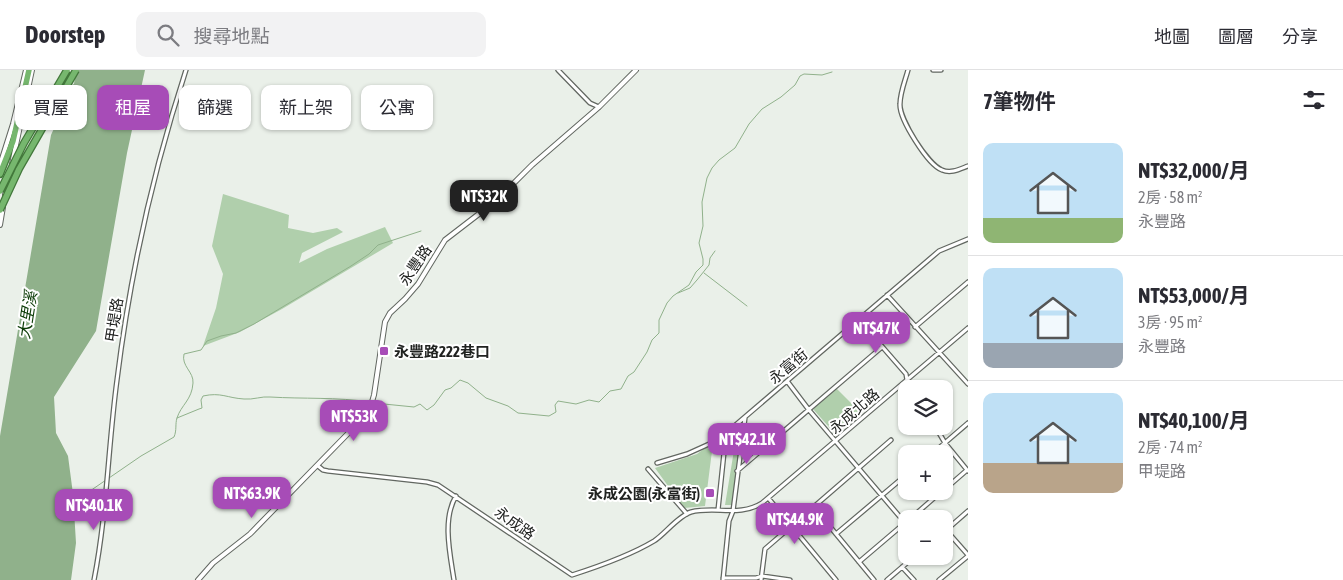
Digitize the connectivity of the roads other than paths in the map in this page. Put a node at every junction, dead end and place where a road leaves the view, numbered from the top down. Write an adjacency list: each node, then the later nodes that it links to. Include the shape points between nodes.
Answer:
1 (29, 70): 11 (street); 13 (highway, via 13,141); 15 (street)
2 (67, 70): 15 (highway, bridge, via 24,143)
3 (76, 70): 16 (highway, bridge, via 19,169)
4 (186, 70): 68 (street, 甲堤路, via 151,192 128,305)
5 (558, 70): 10 (street, via 590,103)
6 (636, 70): 10 (street, 永豐路)
7 (908, 70): 12 (street, via 900,104 902,118 930,162 943,170 955,171)
8 (933, 70): 9 (street)
9 (941, 70)
10 (599, 107): 39 (street, 永豐路, via 497,200 443,243 418,284 385,322 372,405 363,419)
11 (0, 165)
12 (968, 166)
13 (0, 174)
14 (0, 186): 15 (street)
15 (3, 190): 17 (street)
16 (0, 210)
17 (0, 225)
18 (968, 239): 20 (street, 永富街, via 941,249)
19 (968, 282): 22 (street)
20 (887, 295): 21 (street, 永富街); 22 (street)
21 (859, 320): 24 (street); 27 (street, 永富街)
22 (915, 327): 25 (street)
23 (968, 328): 25 (street, 永成北路)
24 (882, 347): 26 (street, via 906,374); 30 (street)
25 (939, 353): 26 (street, 永成北路); 28 (street)
26 (907, 380)
27 (786, 381): 30 (street); 31 (street, 永富街)
28 (968, 384)
29 (898, 388): 36 (street, 永成北路)
30 (809, 410): 36 (street); 42 (street)
31 (744, 418): 33 (street, 永富街); 42 (street)
32 (968, 424): 37 (street)
33 (726, 433): 38 (street, 永富街, via 700,449); 51 (street)
34 (940, 435): 37 (street)
35 (891, 440): 40 (street)
36 (836, 442): 40 (street); 48 (street, 永成北路)
37 (945, 444): 43 (street)
38 (657, 463)
39 (318, 466): 46 (street, 永成路, via 328,471 433,484); 69 (street)
40 (858, 468): 47 (street); 50 (street)
41 (648, 469): 55 (street)
42 (737, 471): 53 (street)
43 (967, 471): 45 (street)
44 (898, 482): 47 (street)
45 (953, 482)
46 (456, 496): 55 (street, 永成路, via 572,575 610,562 654,540); 70 (street, via 451,504 449,534)
47 (882, 496): 56 (street); 60 (street)
48 (769, 499): 53 (street, 永成北路, via 756,507); 58 (street)
49 (932, 500): 52 (street)
50 (814, 506): 58 (street); 60 (street)
51 (718, 510): 53 (street, 永成路); 55 (street, 永成路)
52 (920, 510)
53 (732, 511): 67 (street)
54 (968, 511): 57 (street)
55 (688, 514)
56 (898, 514)
57 (953, 524)
58 (791, 525): 66 (street, via 765,548); 72 (street)
59 (898, 530): 63 (street)
60 (836, 534): 63 (street)
61 (953, 539): 62 (street)
62 (968, 555): 76 (street)
63 (859, 562): 73 (street)
64 (904, 565): 65 (street)
65 (902, 567): 74 (street); 75 (street)
66 (761, 578): 67 (street); 71 (street)
67 (723, 579)
68 (94, 580)
69 (198, 580)
70 (454, 580)
71 (790, 580)
72 (836, 580)
73 (874, 580)
74 (886, 580)
75 (914, 580)
76 (939, 580)

